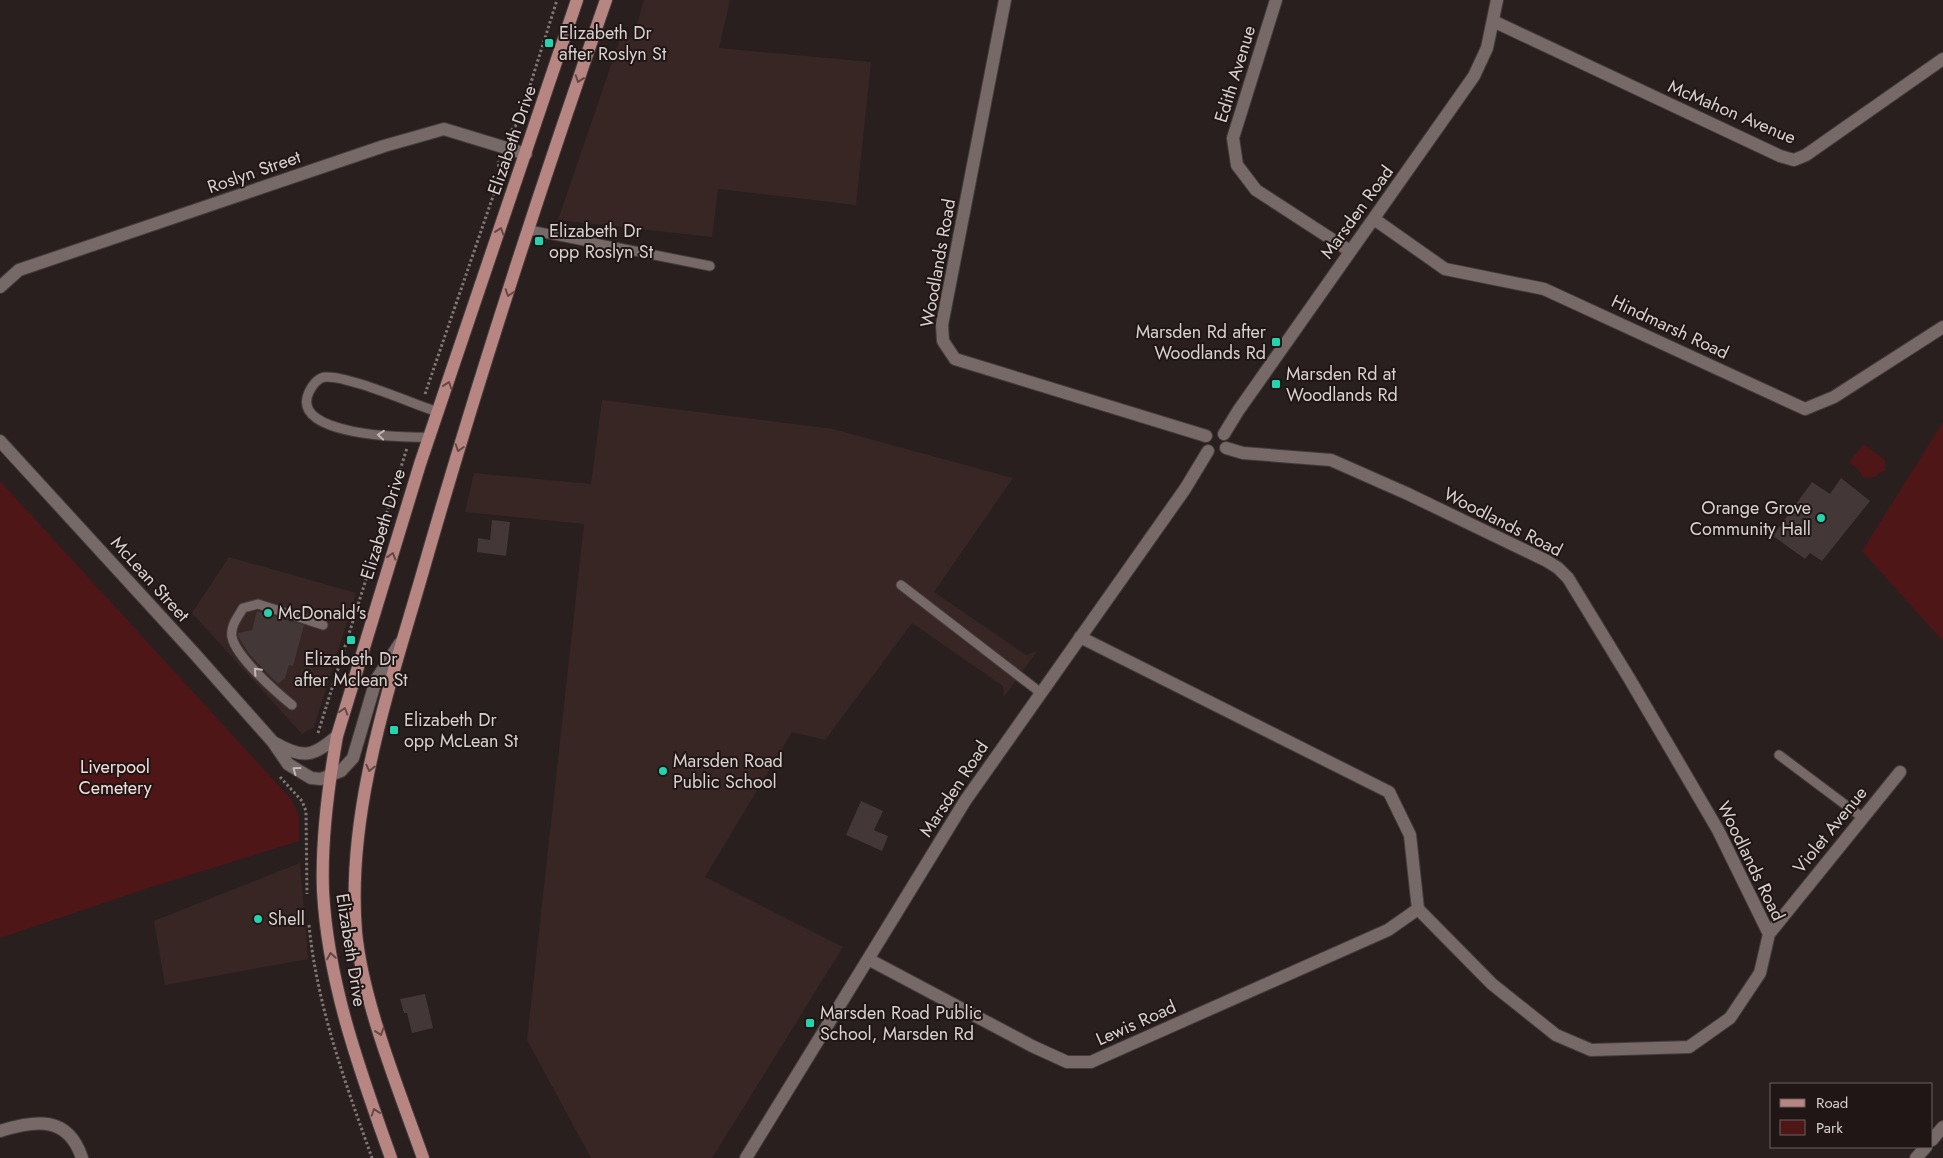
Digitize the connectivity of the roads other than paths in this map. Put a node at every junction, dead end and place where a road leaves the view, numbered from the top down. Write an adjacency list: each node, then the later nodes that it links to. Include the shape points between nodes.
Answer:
1 (577, 0): 8 (main road, Elizabeth Drive)
2 (606, 0): 10 (main road, Elizabeth Drive, one-way to 10)
3 (1005, 0): 17 (street, Woodlands Road, via 942,325 943,341 954,359)
4 (1276, 0): 11 (street, Edith Avenue, via 1233,138 1237,165 1256,190)
5 (1497, 0): 6 (street, Marsden Road)
6 (1494, 21): 7 (street, McMahon Avenue, via 1794,160 1806,155); 9 (street, Marsden Road, via 1487,48 1474,76)
7 (1943, 59)
8 (526, 154): 13 (street, Roslyn Street, via 444,129 384,146 20,270); 15 (main road, Elizabeth Drive, one-way to 8)
9 (1374, 219): 11 (street, Marsden Road); 14 (street, Hindmarsh Road, via 1445,269 1544,289 1805,409 1834,397)
10 (529, 230): 12 (lane); 24 (main road, Elizabeth Drive, one-way to 24, via 451,474)
11 (1350, 251): 16 (street, Marsden Road)
12 (710, 266)
13 (0, 287)
14 (1943, 327)
15 (438, 412): 18 (main road, Elizabeth Drive); 18 (lane, one-way to 15, via 361,434 320,422 309,411 308,395 313,384 323,377 340,378)
16 (1224, 434): 17 (street, via 1214,431); 20 (street, via 1228,440)
17 (1206, 436): 21 (street)
18 (429, 438): 28 (main road, Elizabeth Drive, one-way to 18)
19 (0, 441): 29 (street, McLean Street)
20 (1226, 448): 21 (street, via 1218,454); 35 (street, Woodlands Road, via 1243,453 1331,460 1558,568 1578,592 1718,830)
21 (1208, 450): 25 (street, Marsden Road, via 1179,497)
22 (901, 585): 26 (lane)
23 (323, 625): 27 (lane, one-way to 23, via 240,652 232,637 232,627 243,608 258,604)
24 (405, 637): 32 (street, via 376,680 353,758 341,771); 43 (main road, Elizabeth Drive, one-way to 43, via 366,788 358,839 356,934 376,1020)
25 (1080, 637): 26 (street, Marsden Road); 34 (street, via 1389,792 1410,835)
26 (1040, 693): 36 (street, Marsden Road, via 965,801)
27 (292, 705)
28 (337, 736): 29 (street, McLean Street, via 309,755); 32 (main road, Elizabeth Drive)
29 (272, 742): 32 (street, McLean Street, one-way to 29, via 321,779 299,773)
30 (1779, 755): 33 (lane)
31 (1900, 772): 33 (street, Violet Avenue)
32 (330, 776): 42 (main road, Elizabeth Drive, one-way to 32, via 347,1026 327,932 323,853)
33 (1862, 818): 35 (street, Violet Avenue)
34 (1418, 909): 35 (street, Woodlands Road, via 1492,984 1556,1035 1591,1050 1689,1047 1730,1018 1760,973); 36 (street, Lewis Road, via 1388,930 1102,1057 1080,1063 1067,1062 1032,1046)
35 (1768, 934)
36 (868, 959): 44 (street, Marsden Road)
37 (1943, 1127): 39 (street)
38 (0, 1131): 41 (street, via 31,1122 47,1124 63,1130 73,1140)
39 (1933, 1139)
40 (1925, 1148): 45 (street)
41 (82, 1158)
42 (391, 1158)
43 (423, 1158)
44 (746, 1158)
45 (1916, 1158)

